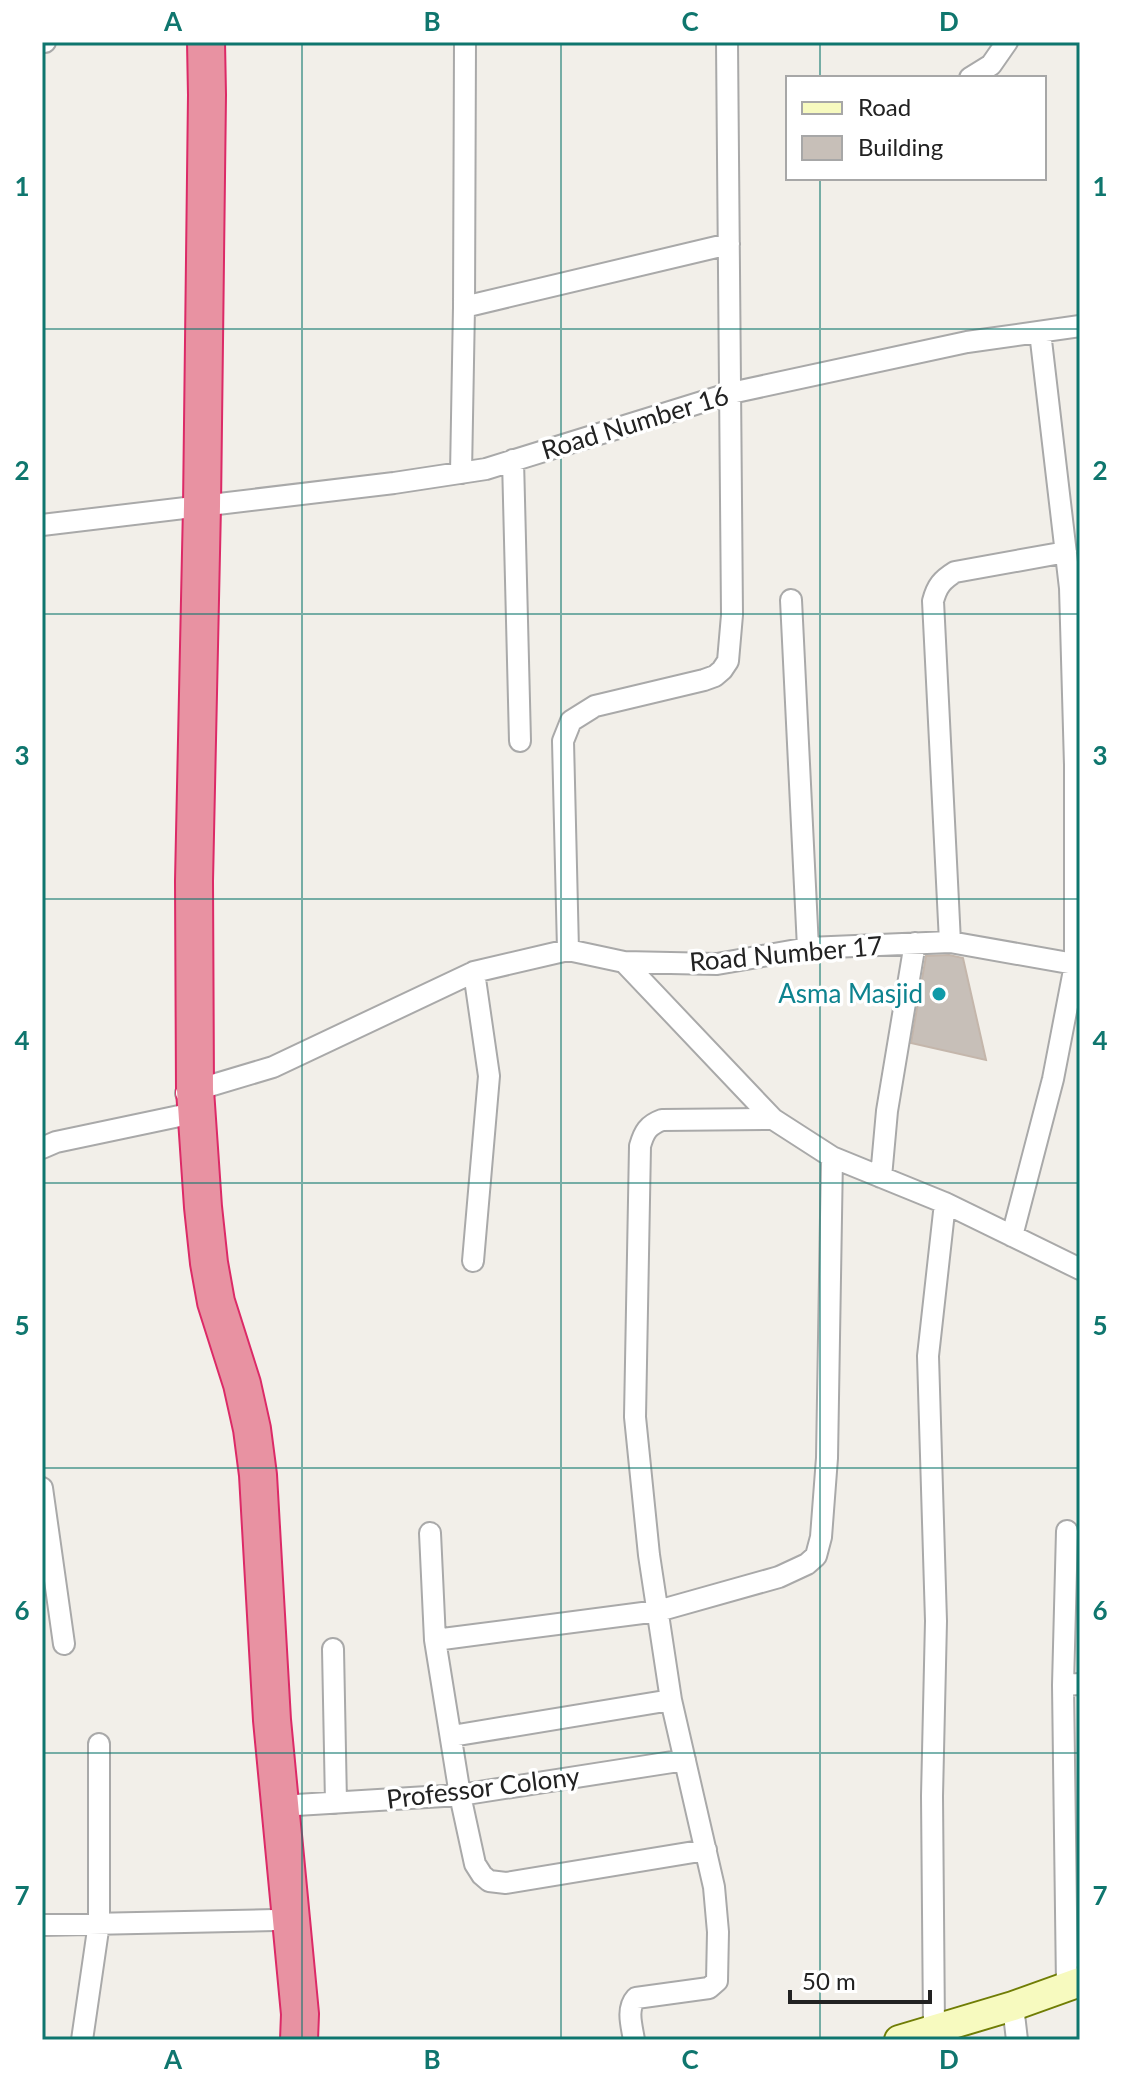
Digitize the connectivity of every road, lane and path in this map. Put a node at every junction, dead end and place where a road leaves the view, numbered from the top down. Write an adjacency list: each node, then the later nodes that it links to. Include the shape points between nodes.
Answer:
1 (190, 42): 14 (highway)
2 (206, 42): 14 (highway)
3 (465, 42): 8 (street)
4 (727, 42): 7 (street)
5 (1007, 42): 6 (street, via 991,65)
6 (973, 76)
7 (729, 244): 8 (street); 11 (street)
8 (464, 307): 13 (street)
9 (1080, 326): 10 (street, Road Number 16)
10 (1040, 332): 11 (street, Road Number 16, via 967,342); 16 (street)
11 (731, 393): 12 (street, Road Number 16); 22 (street, via 728,661 704,680 595,706 567,728 563,741)
12 (513, 460): 13 (street, Road Number 16); 18 (street)
13 (461, 473): 14 (street, Road Number 16)
14 (195, 507): 15 (street, Road Number 16); 26 (highway, via 181,1006)
15 (42, 525)
16 (1066, 552): 19 (street, via 955,572 936,589); 24 (street)
17 (791, 600): 21 (street)
18 (520, 741)
19 (950, 942): 20 (street, Road Number 17); 24 (street, Road Number 17)
20 (915, 943): 21 (street, Road Number 17); 30 (street)
21 (808, 948): 23 (street, Road Number 17, via 717,964)
22 (568, 950): 23 (street, Road Number 17); 25 (street, Road Number 17)
23 (624, 962): 27 (street)
24 (1077, 965): 32 (street)
25 (474, 972): 26 (street, Road Number 17, via 273,1067); 33 (street, via 489,1076)
26 (187, 1099): 28 (street, Road Number 17); 49 (highway, via 216,1302 242,1384 258,1475); 51 (highway, via 194,1268 242,1463)
27 (773, 1119): 29 (street); 38 (street, via 662,1120 650,1124 640,1146 635,1417)
28 (42, 1148)
29 (832, 1157): 30 (street); 38 (street, via 827,1458 816,1556 779,1577)
30 (881, 1177): 31 (street)
31 (945, 1203): 32 (street); 56 (street, via 928,1356 936,1621)
32 (1012, 1236): 34 (street)
33 (473, 1261)
34 (1080, 1269)
35 (42, 1488): 40 (street)
36 (1067, 1531): 42 (street)
37 (430, 1533): 39 (street)
38 (658, 1611): 39 (street); 43 (street)
39 (435, 1640): 44 (street)
40 (64, 1644)
41 (333, 1649): 48 (street)
42 (1072, 1685): 54 (street)
43 (671, 1700): 44 (street); 46 (street)
44 (452, 1736): 47 (street)
45 (99, 1744): 52 (street)
46 (685, 1760): 47 (street, Professor Colony); 50 (street)
47 (460, 1795): 48 (street, Professor Colony); 50 (street, via 475,1864 489,1881 506,1883)
48 (336, 1803): 49 (street, Professor Colony)
49 (280, 1806): 59 (highway)
50 (706, 1850): 60 (street, via 718,1932 717,1981 709,1988 636,1998 630,2008)
51 (275, 1920): 52 (street); 58 (highway)
52 (99, 1923): 53 (street); 57 (street)
53 (42, 1925)
54 (1074, 1984): 55 (main road)
55 (1013, 2006): 56 (main road); 62 (street)
56 (934, 2028): 61 (main road)
57 (82, 2040)
58 (283, 2040)
59 (299, 2040)
60 (634, 2040)
61 (899, 2040)
62 (1017, 2040)

